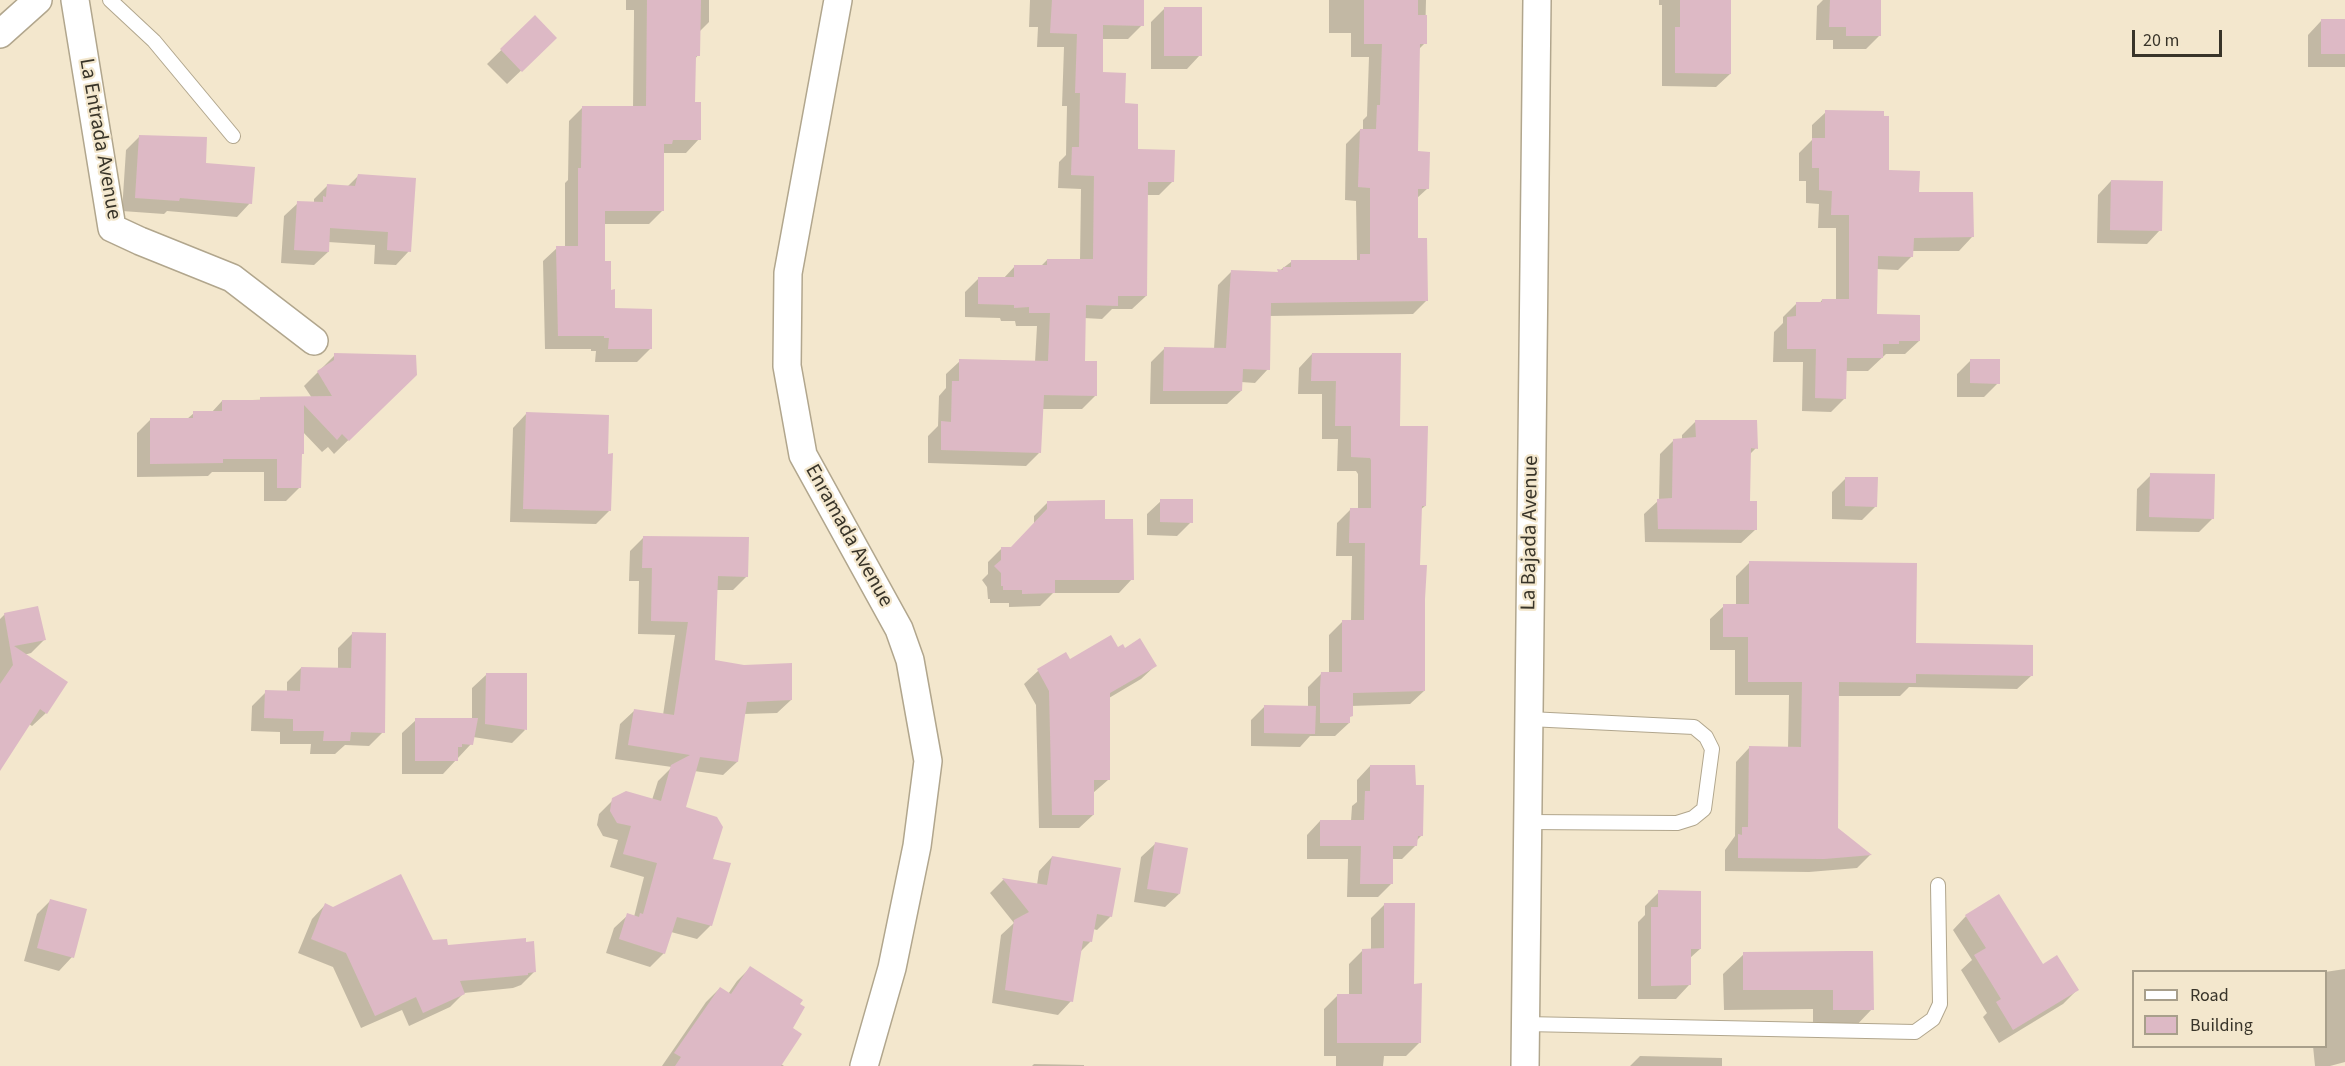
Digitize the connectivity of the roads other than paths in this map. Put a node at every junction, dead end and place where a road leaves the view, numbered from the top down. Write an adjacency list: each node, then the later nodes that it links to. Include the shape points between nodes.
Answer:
1 (38, 0): 6 (street)
2 (75, 0): 8 (street, La Entrada Avenue, via 112,228 232,278)
3 (110, 0): 7 (lane, via 154,41)
4 (838, 0): 13 (street, Enramada Avenue, via 788,273 787,366 803,455 899,629 910,660 928,761 894,957)
5 (1538, 0): 9 (street, La Bajada Avenue)
6 (0, 34)
7 (233, 136)
8 (314, 341)
9 (1528, 719): 10 (street, La Bajada Avenue); 10 (lane, via 1694,727 1712,749 1704,809 1693,818 1677,822)
10 (1528, 822): 12 (street, La Bajada Avenue)
11 (1938, 885): 12 (lane, via 1940,1004 1933,1019 1915,1032)
12 (1525, 1024): 14 (street, La Bajada Avenue)
13 (864, 1066)
14 (1524, 1066)

